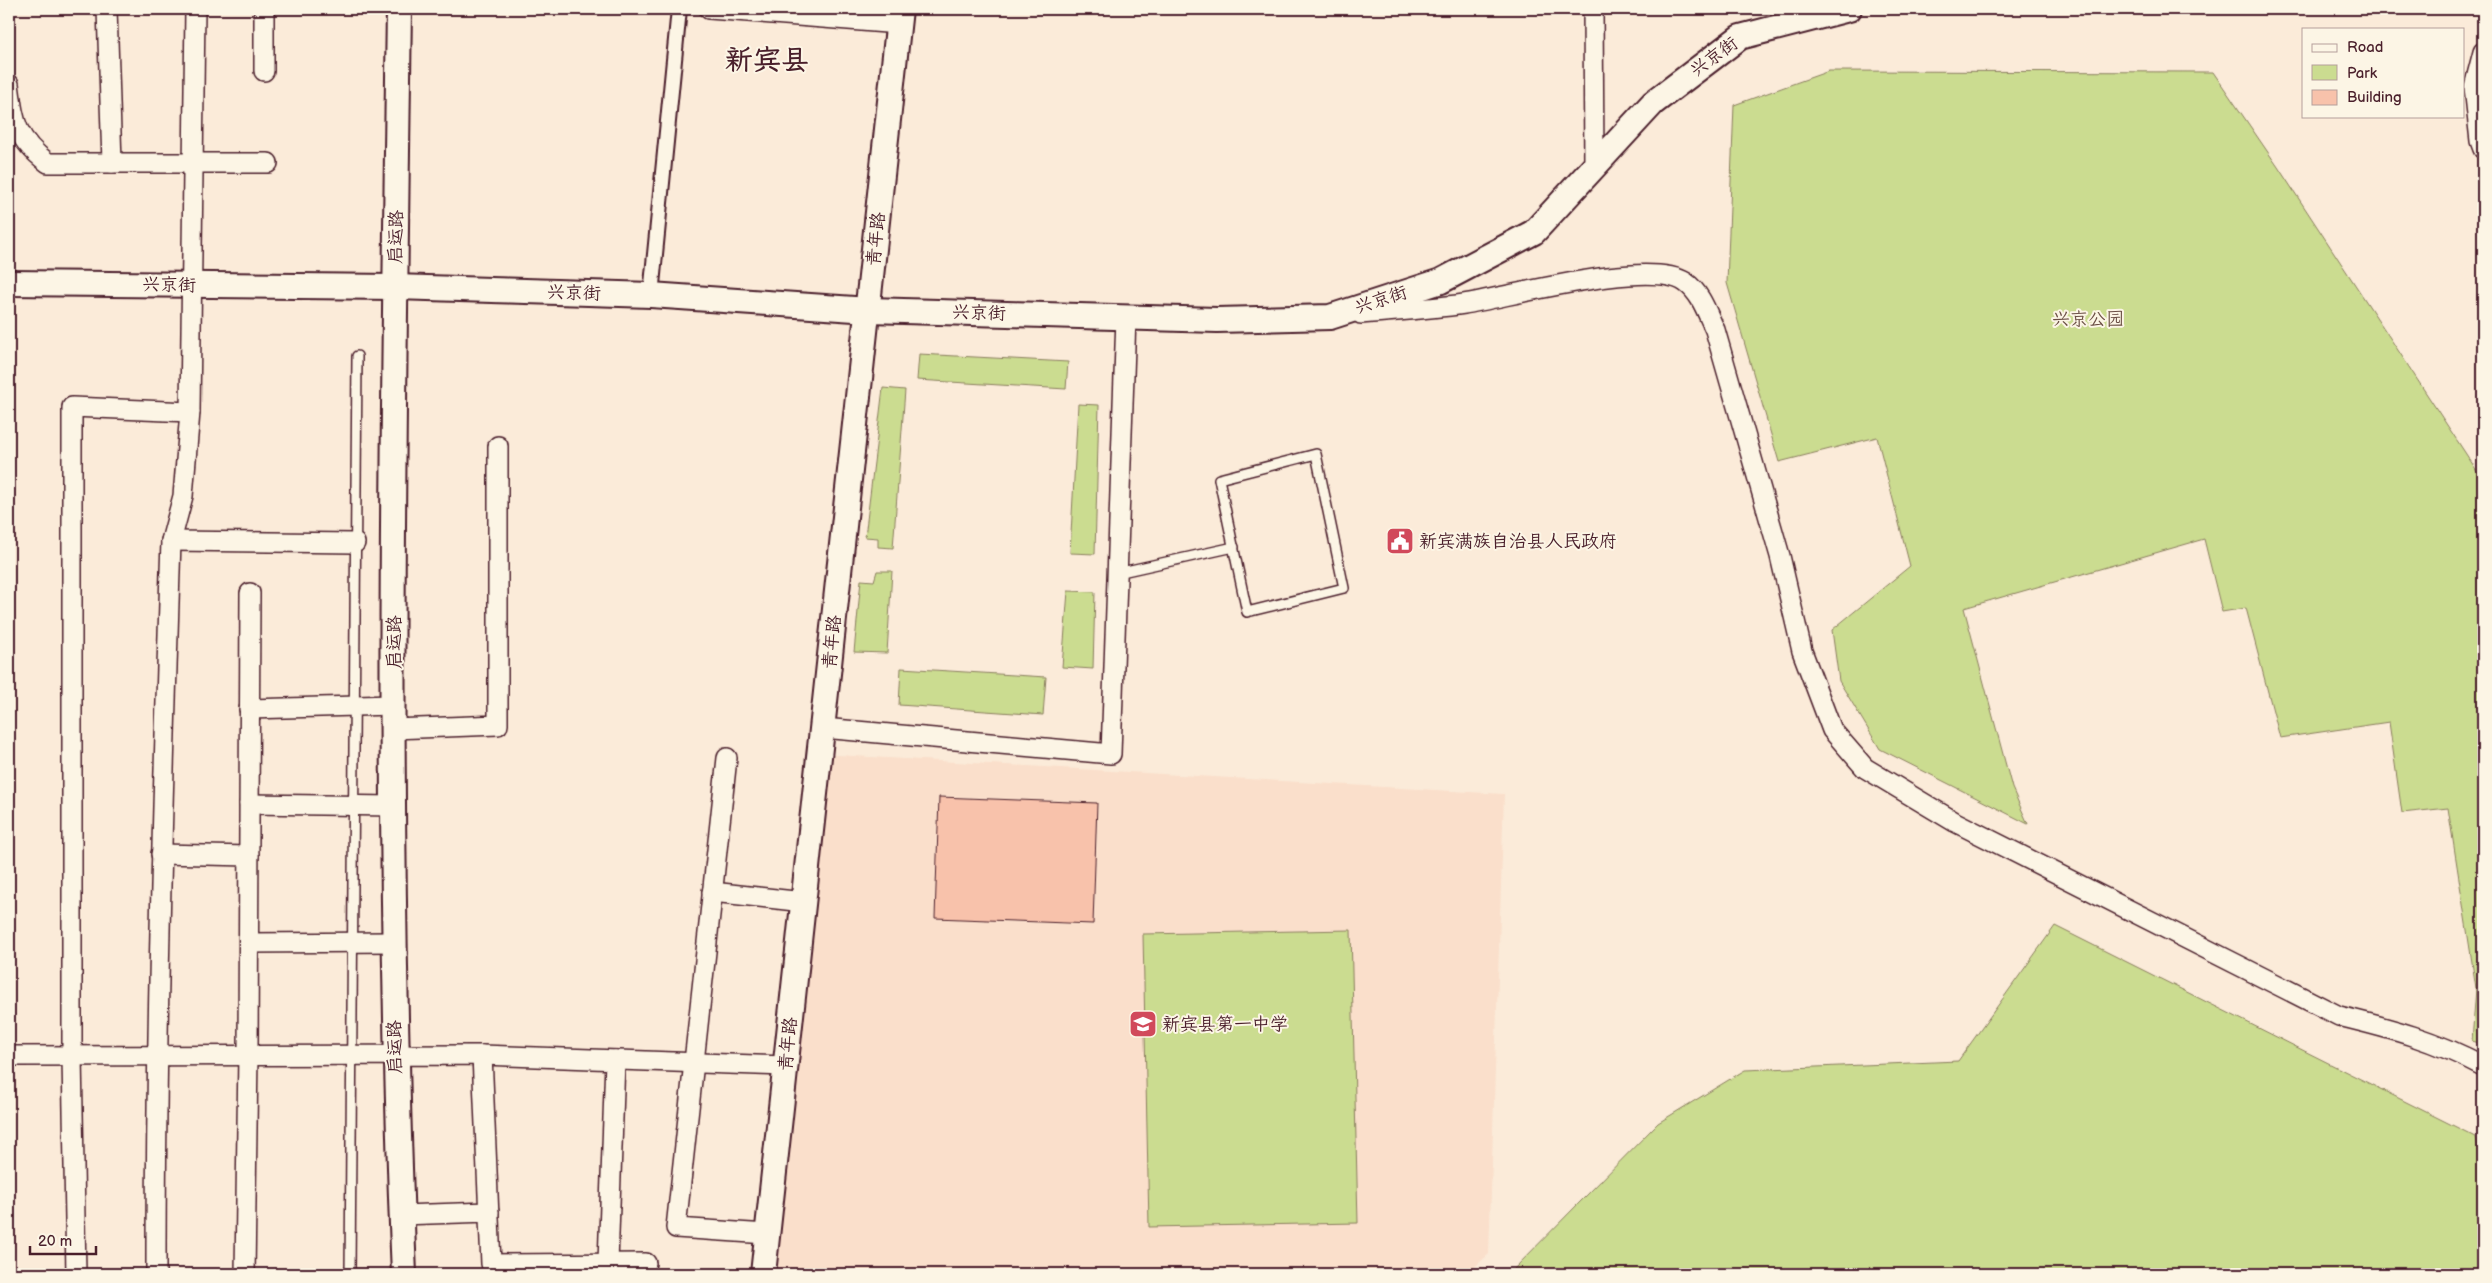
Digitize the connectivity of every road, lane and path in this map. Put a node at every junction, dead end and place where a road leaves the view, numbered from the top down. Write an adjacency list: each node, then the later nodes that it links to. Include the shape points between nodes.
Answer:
1 (108, 9): 14 (street)
2 (195, 9): 15 (street)
3 (264, 9): 11 (street)
4 (399, 9): 20 (street, 启运路)
5 (678, 9): 21 (street)
6 (709, 9): 9 (street)
7 (1593, 9): 17 (street)
8 (1849, 9): 17 (street, 兴京街, via 1740,37 1652,103)
9 (900, 16): 22 (street, 青年路)
10 (2483, 52): 13 (street, via 2474,87)
11 (264, 72)
12 (9, 84): 14 (street, via 16,126 30,149 48,163)
13 (2483, 149)
14 (112, 163): 15 (street)
15 (193, 163): 16 (street); 19 (street)
16 (268, 163)
17 (1594, 167): 24 (street, 兴京街, via 1534,232 1441,281)
18 (9, 283): 19 (street, 兴京街)
19 (192, 285): 20 (street, 兴京街); 26 (street)
20 (395, 287): 21 (street, 兴京街); 33 (street, 启运路)
21 (651, 295): 22 (street, 兴京街)
22 (869, 310): 23 (street, 兴京街); 36 (street, 青年路)
23 (1126, 317): 24 (street, 兴京街, via 1218,320); 31 (street)
24 (1330, 317): 59 (street, via 1463,304 1611,276 1662,275 1684,282 1698,295 1715,330 1780,556 1805,660 1832,730 1865,768 1954,822 2339,1016 2406,1032 2448,1047)
25 (356, 356): 29 (lane)
26 (190, 412): 28 (street, via 183,496); 55 (street, via 72,407)
27 (498, 446): 37 (street, via 498,725)
28 (170, 541): 29 (street); 42 (street)
29 (356, 543): 34 (lane)
30 (1234, 547): 30 (lane, via 1219,479 1316,454 1344,588 1247,612); 31 (lane)
31 (1117, 573): 36 (street, via 1111,754)
32 (250, 593): 35 (street)
33 (393, 705): 34 (street); 37 (street, 启运路)
34 (354, 706): 35 (street); 40 (lane)
35 (249, 709): 39 (street)
36 (823, 728): 45 (street, 青年路)
37 (393, 729): 41 (street, 启运路)
38 (726, 758): 44 (street)
39 (249, 804): 40 (street); 43 (street)
40 (354, 806): 41 (street); 46 (lane)
41 (394, 806): 47 (street, 启运路)
42 (161, 854): 43 (street); 52 (street)
43 (249, 856): 48 (street)
44 (712, 892): 45 (street); 57 (street)
45 (804, 902): 58 (street, 青年路)
46 (354, 942): 47 (street); 48 (street); 50 (lane)
47 (394, 942): 51 (street, 启运路)
48 (248, 943): 49 (street)
49 (248, 1054): 50 (street); 52 (street); 68 (street)
50 (352, 1054): 51 (street); 69 (lane)
51 (395, 1054): 53 (street); 61 (street, 启运路)
52 (156, 1055): 55 (street); 67 (street)
53 (482, 1055): 56 (street); 60 (street)
54 (9, 1056): 55 (street)
55 (72, 1057): 66 (street)
56 (615, 1060): 57 (street); 63 (street)
57 (694, 1062): 58 (street); 62 (street, via 676,1228)
58 (786, 1066): 62 (street, 青年路)
59 (2483, 1066)
60 (489, 1212): 61 (street); 65 (street, via 491,1264)
61 (401, 1215): 70 (street, 启运路)
62 (767, 1234): 71 (street, 青年路)
63 (608, 1263): 64 (street); 65 (street)
64 (646, 1263)
65 (586, 1269)
66 (76, 1274)
67 (156, 1274)
68 (245, 1274)
69 (350, 1274)
70 (404, 1274)
71 (763, 1274)

